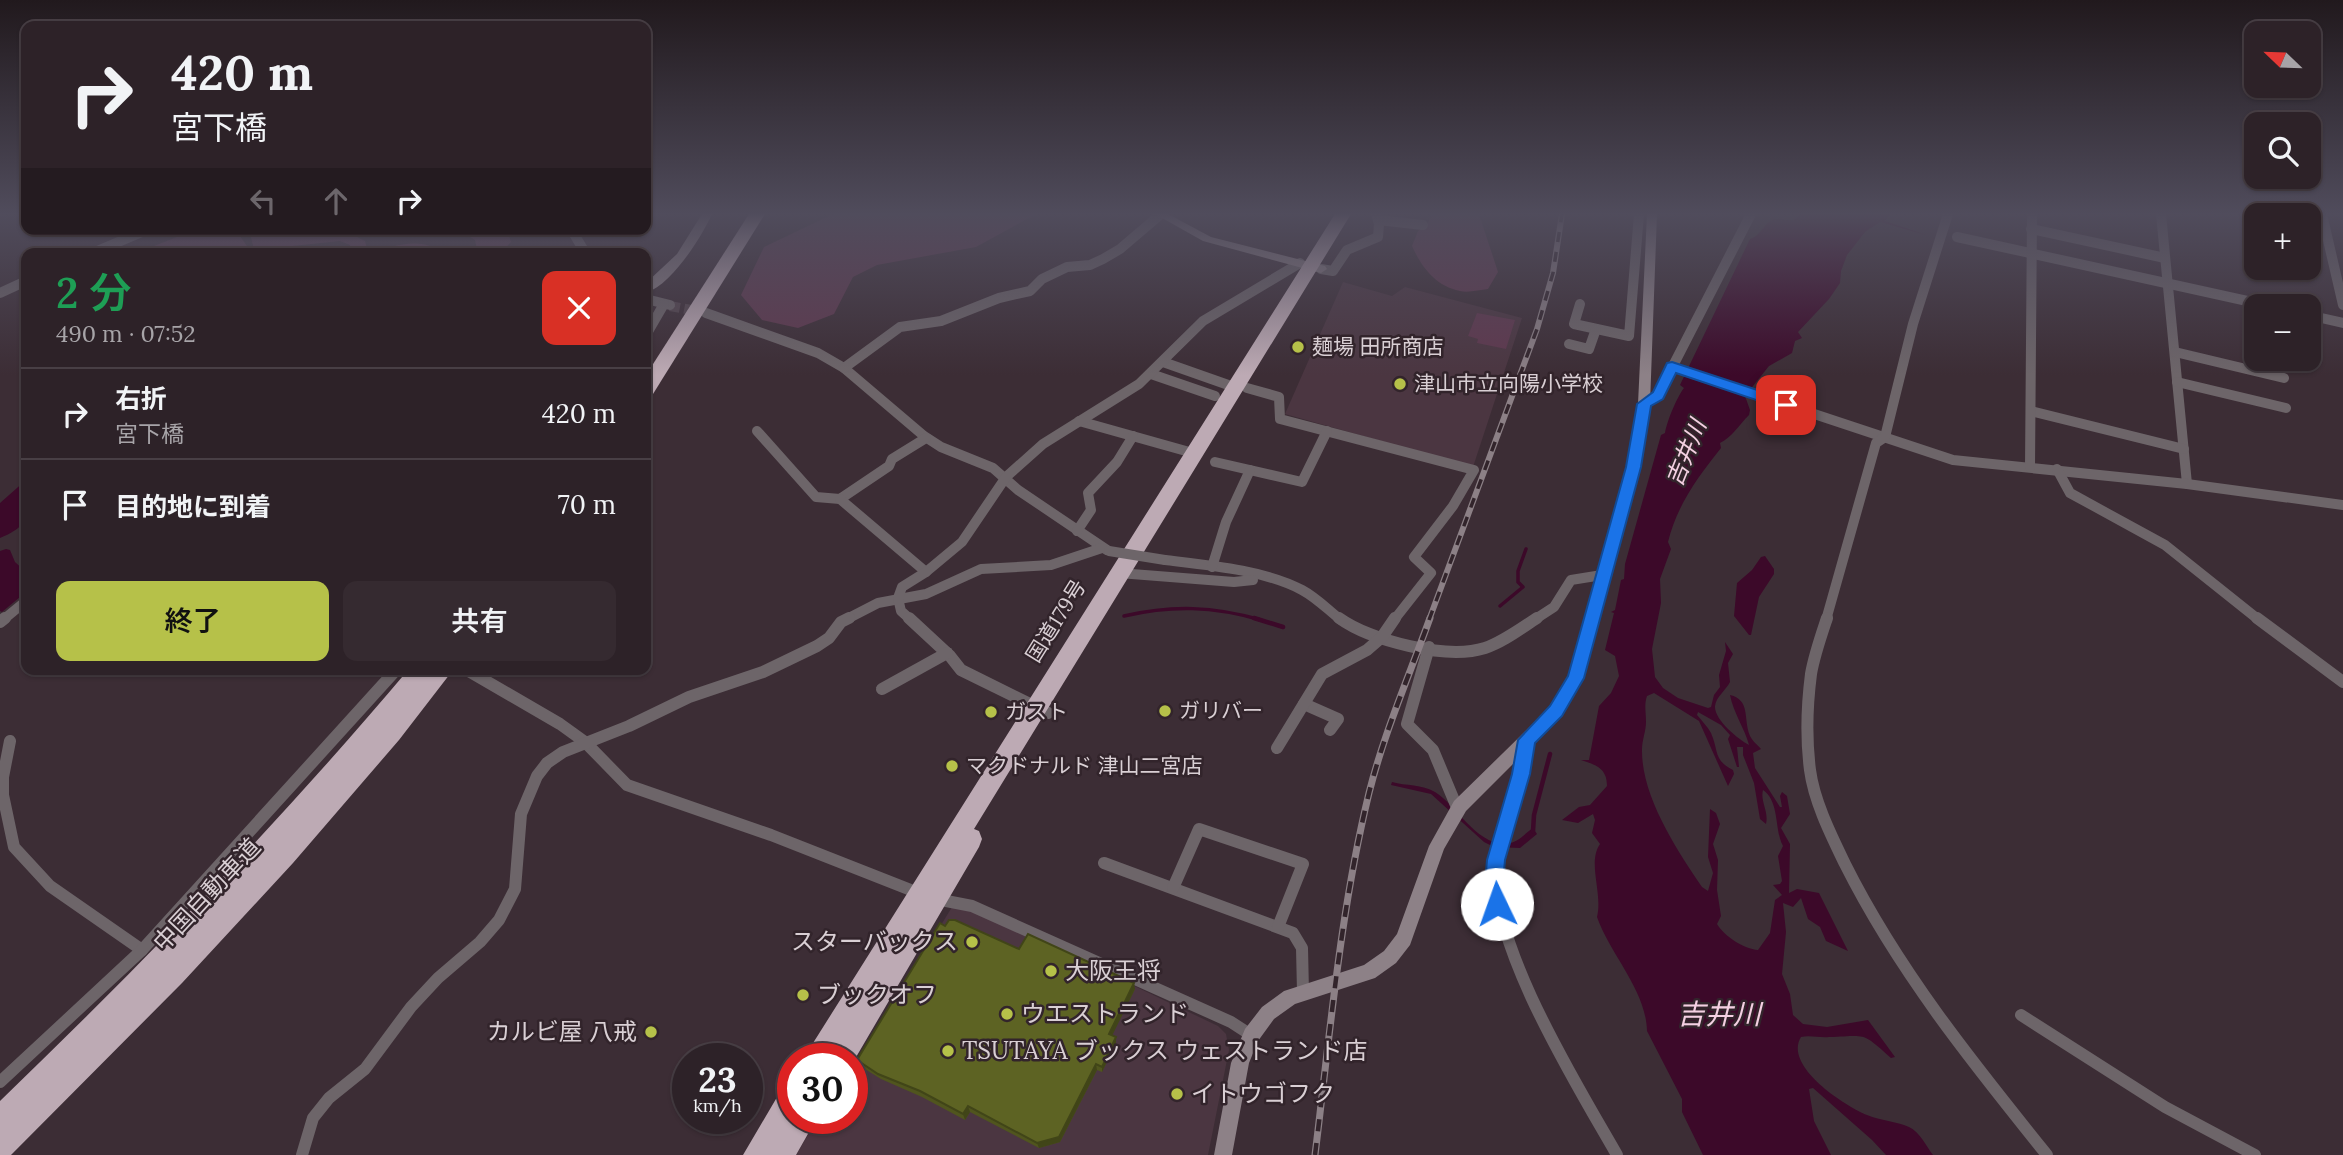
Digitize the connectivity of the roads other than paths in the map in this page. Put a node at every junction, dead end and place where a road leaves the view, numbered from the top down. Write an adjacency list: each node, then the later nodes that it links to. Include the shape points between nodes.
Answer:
1 (671, 268): 18 (street)
2 (708, 268): 32 (highway)
3 (723, 268): 38 (highway)
4 (1065, 268): 35 (street, via 1030,291 941,321 900,327)
5 (1306, 268): 33 (street, via 1242,296 1203,321)
6 (1309, 268): 40 (highway, 国道179号)
7 (1319, 268): 8 (street)
8 (1335, 268)
9 (1642, 268): 24 (street)
10 (1723, 268): 34 (street)
11 (1929, 268): 48 (street)
12 (2031, 268): 43 (street)
13 (2094, 268): 17 (street)
14 (2166, 268): 17 (street)
15 (2334, 268): 23 (street)
16 (21, 283): 19 (street)
17 (2168, 284): 21 (street); 31 (street)
18 (651, 285)
19 (0, 293)
20 (651, 300): 28 (street, via 667,305)
21 (2244, 300)
22 (1580, 304): 29 (street, via 1574,324)
23 (2343, 305)
24 (1639, 308): 29 (street, via 1629,336); 41 (street)
25 (706, 313): 35 (street, via 818,353)
26 (2321, 318): 27 (street)
27 (2343, 323)
28 (651, 328)
29 (1596, 329): 30 (street, via 1589,349)
30 (1569, 344)
31 (2175, 352): 37 (street); 39 (street)
32 (651, 357)
33 (1163, 362): 36 (street); 40 (street)
34 (1672, 367): 41 (street, via 1658,395); 48 (street)
35 (844, 368): 49 (street)
36 (1151, 374): 40 (street); 44 (street)
37 (2284, 378)
38 (651, 381)
39 (2178, 382): 42 (street); 50 (street)
40 (1232, 390): 46 (street, via 1279,397 1280,419); 51 (highway, 国道179号); 64 (highway, 国道179号)
41 (1644, 404): 65 (street, via 1633,467)
42 (2286, 408)
43 (2031, 411): 50 (street); 53 (street)
44 (1079, 421): 47 (street); 56 (street, via 1043,444)
45 (757, 431): 58 (street, via 816,497)
46 (1327, 431): 55 (street, via 1302,482); 70 (street, via 1474,470 1414,557 1431,573)
47 (1133, 436): 51 (street); 60 (street, via 1117,462 1088,493 1091,509)
48 (1885, 437): 53 (street, via 1953,460); 107 (street, via 1876,443 1811,673 1810,772 1829,832 1850,875 1909,974 1956,1042)
49 (926, 438): 56 (street); 58 (street)
50 (2184, 449): 57 (street)
51 (1193, 453): 64 (highway, 国道179号)
52 (1215, 462): 55 (street)
53 (2031, 467): 54 (street)
54 (2057, 469): 57 (street); 77 (street, via 2070,493 2165,545)
55 (1250, 470): 62 (street)
56 (1006, 477): 60 (street); 63 (street, via 962,541)
57 (2187, 484): 59 (street)
58 (840, 499): 63 (street)
59 (2343, 505)
60 (1077, 531): 61 (street)
61 (1105, 549): 62 (street, bridge); 67 (street, via 1051,565 981,569 926,594)
62 (1212, 567): 66 (street)
63 (926, 572): 67 (street, via 902,587)
64 (1126, 574): 66 (street); 80 (highway, 国道179号)
65 (1602, 576): 71 (street, via 1568,582 1554,607 1484,648 1453,651); 82 (street, via 1576,678 1556,711)
66 (1267, 580): 70 (street, via 1293,586 1350,626)
67 (898, 598): 72 (street, via 901,611); 84 (street, via 853,614 817,646 762,672)
68 (21, 605): 69 (street)
69 (0, 622)
70 (1382, 637): 71 (street); 79 (street, via 1322,674)
71 (1429, 647): 86 (street, via 1407,724 1433,750)
72 (947, 653): 78 (street); 80 (street, via 961,670)
73 (391, 675): 91 (street)
74 (418, 675): 98 (highway, 中国自動車道, via 243,873)
75 (438, 675): 101 (highway, 中国自動車道, via 258,881)
76 (477, 675): 84 (street)
77 (2343, 682)
78 (882, 689)
79 (1304, 704): 81 (street, via 1338,719); 85 (street)
80 (1042, 710): 89 (highway, 国道179号)
81 (1330, 730)
82 (1527, 740): 86 (street); 106 (street, via 1496,860 1497,904 1528,991)
83 (10, 741): 91 (street, via 3,795 14,847 50,886)
84 (584, 742): 89 (street, via 627,785); 102 (street, via 556,756 537,776 521,814 515,889 499,920 411,1007 365,1069 321,1108 306,1133)
85 (1278, 748)
86 (1458, 810): 92 (street, via 1437,846 1404,939 1390,957 1368,972)
87 (1104, 863): 88 (street)
88 (1173, 888): 90 (street); 90 (street, via 1199,829 1303,864)
89 (927, 896): 94 (street, via 972,906); 95 (highway, 国道179号); 96 (highway, 国道179号)
90 (1278, 928): 92 (street, via 1293,933 1303,948)
91 (142, 950): 97 (street)
92 (1303, 992): 94 (street, via 1268,1013)
93 (2021, 1015): 108 (street, via 2122,1082)
94 (1251, 1035): 105 (street, via 1240,1063)
95 (828, 1043)
96 (849, 1043)
97 (0, 1082)
98 (0, 1120)
99 (777, 1123): 103 (highway)
100 (793, 1134): 104 (highway)
101 (0, 1146)
102 (302, 1155)
103 (757, 1155)
104 (780, 1155)
105 (1223, 1155)
106 (1617, 1155)
107 (2048, 1155)
108 (2255, 1155)

